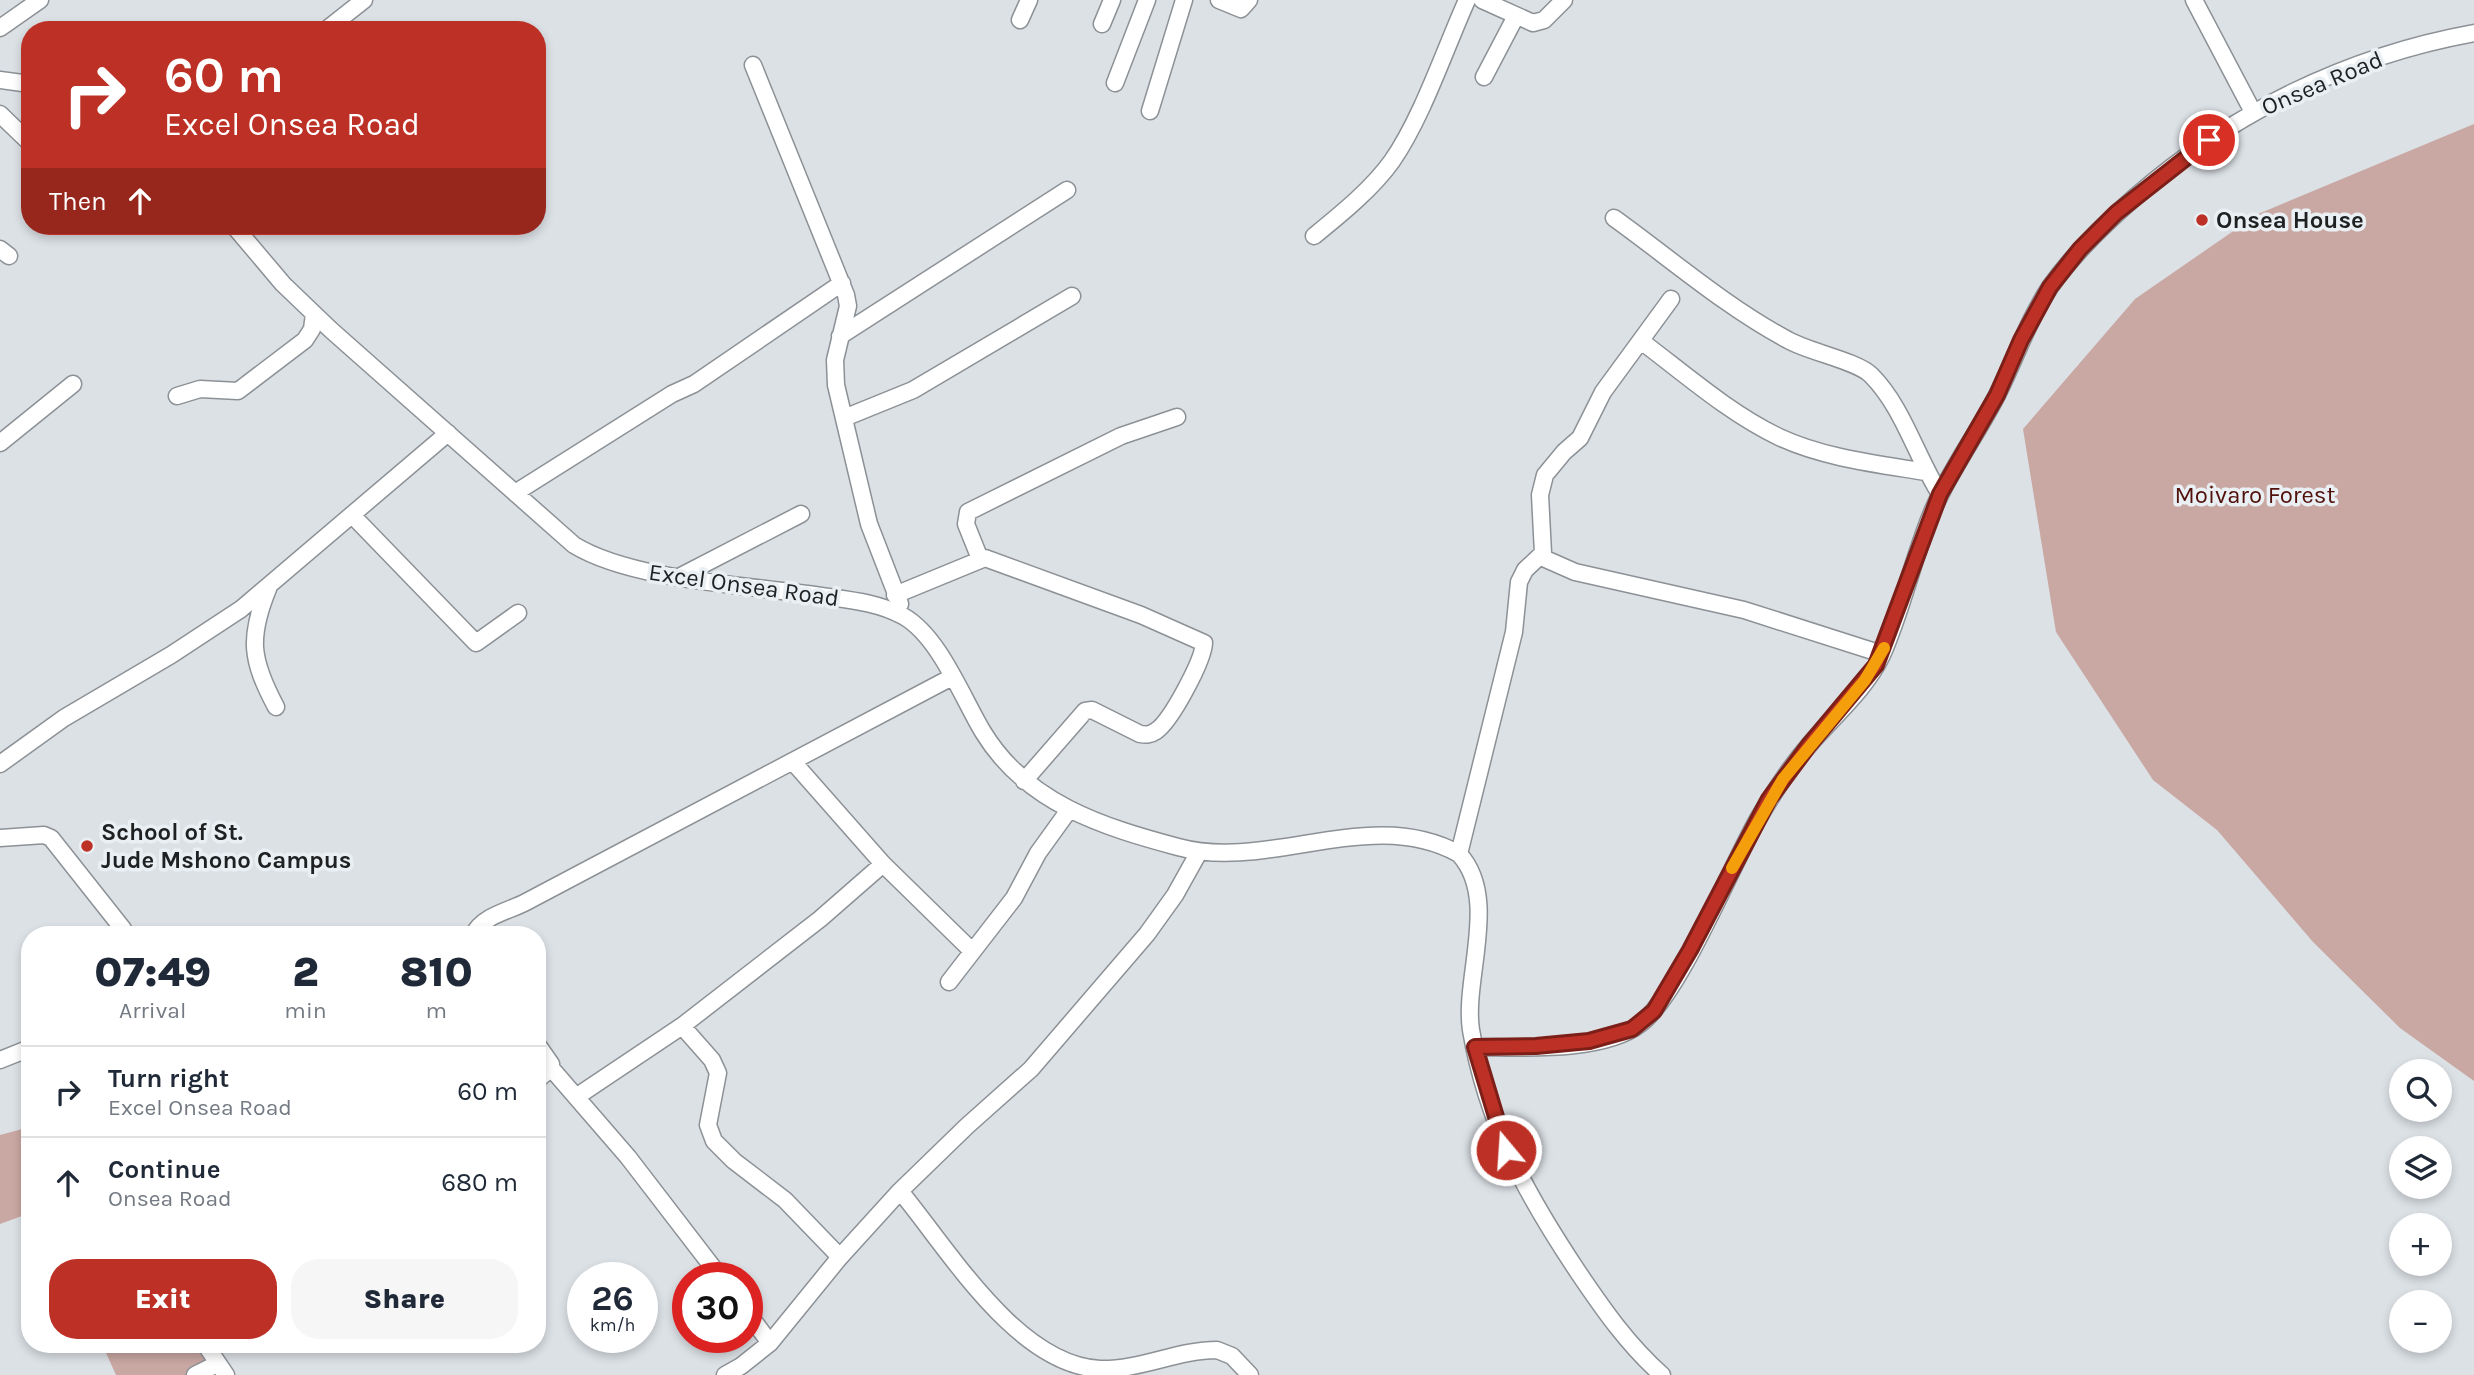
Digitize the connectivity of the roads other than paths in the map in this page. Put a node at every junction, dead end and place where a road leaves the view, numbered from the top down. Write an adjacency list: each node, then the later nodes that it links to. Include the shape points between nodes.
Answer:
1 (40, 0): 17 (street)
2 (364, 0): 15 (street)
3 (1029, 0): 14 (street)
4 (1112, 0): 16 (street)
5 (1147, 0): 23 (street)
6 (1184, 0): 24 (street)
7 (1219, 0): 8 (street, via 1241,9)
8 (1249, 0)
9 (1467, 0): 31 (street, via 1392,161 1342,214)
10 (1482, 0): 13 (street)
11 (1563, 0): 13 (street, via 1539,23)
12 (2194, 0): 25 (street)
13 (1516, 16): 20 (street)
14 (1020, 20)
15 (337, 21)
16 (1102, 24)
17 (0, 29)
18 (2474, 33): 25 (street, Onsea Road, via 2356,65)
19 (753, 65): 32 (street)
20 (1485, 77)
21 (0, 80): 22 (street)
22 (21, 83)
23 (1115, 83)
24 (1150, 111)
25 (2253, 113): 46 (street, Onsea Road, via 2194,149 2080,249 2043,299 1997,395)
26 (0, 114): 27 (street)
27 (21, 134)
28 (1067, 190): 36 (street)
29 (1614, 218): 44 (street, via 1769,329 1809,351 1868,372 1906,428)
30 (241, 235): 35 (street, Excel Onsea Road)
31 (1314, 236)
32 (842, 283): 36 (street, via 848,306); 45 (street, via 694,384)
33 (1072, 296): 41 (street, via 913,390)
34 (1671, 299): 37 (street)
35 (314, 314): 39 (street, via 305,340 233,393 200,389); 42 (street, Excel Onsea Road)
36 (840, 335): 41 (street, via 836,373)
37 (1641, 341): 44 (street, via 1779,437 1855,460); 49 (street, via 1603,392 1580,438 1545,475 1540,495)
38 (73, 384): 43 (street)
39 (177, 396)
40 (1177, 417): 50 (street, via 1121,436 971,510 965,519)
41 (844, 418): 53 (street, via 869,524)
42 (448, 433): 45 (street, Excel Onsea Road); 48 (street)
43 (0, 443)
44 (1926, 472): 46 (street)
45 (514, 493): 51 (street, Excel Onsea Road, via 590,555)
46 (1940, 494): 56 (street)
47 (801, 514): 51 (street)
48 (352, 515): 52 (street); 54 (street, via 476,643)
49 (1541, 558): 56 (street, via 1575,572 1744,610); 65 (street, via 1525,570 1519,582 1511,645)
50 (980, 559): 53 (street); 61 (street, via 1141,615 1204,643 1177,704 1159,729 1140,734 1088,709)
51 (681, 576): 55 (street, Excel Onsea Road, via 869,603)
52 (269, 586): 58 (street, via 253,648); 60 (street, via 220,623 64,718)
53 (895, 595): 55 (street)
54 (518, 613)
55 (905, 617): 57 (street, Excel Onsea Road, via 923,632)
56 (1882, 654): 72 (street, via 1769,799 1675,979 1647,1018 1623,1033 1589,1041)
57 (952, 677): 59 (street); 61 (street, Excel Onsea Road, via 996,751)
58 (276, 707)
59 (794, 763): 66 (street); 68 (street)
60 (0, 764)
61 (1024, 781): 62 (street, Excel Onsea Road)
62 (1069, 810): 64 (street, Excel Onsea Road); 69 (street, via 1014,898)
63 (0, 838): 67 (street, via 51,838)
64 (1199, 852): 65 (street, Excel Onsea Road, via 1232,855 1390,836 1433,843); 79 (street, via 1147,934 1057,1040 1018,1083)
65 (1459, 854): 72 (street, via 1472,878 1478,920 1478,953 1469,998)
66 (883, 864): 69 (street); 71 (street)
67 (121, 926)
68 (479, 926)
69 (972, 951): 70 (street)
70 (949, 982)
71 (682, 1026): 78 (street); 80 (street, via 718,1073 708,1125 714,1141 785,1200)
72 (1475, 1047): 90 (street, via 1506,1150 1526,1192 1623,1335)
73 (21, 1052): 75 (street)
74 (546, 1055): 76 (street)
75 (0, 1060)
76 (551, 1068): 77 (street); 78 (street)
77 (546, 1072)
78 (576, 1097): 81 (street)
79 (900, 1191): 80 (street); 89 (street, via 1004,1317 1055,1357 1101,1369 1217,1350 1232,1356)
80 (840, 1257): 83 (street)
81 (708, 1262)
82 (763, 1334): 83 (street)
83 (770, 1343): 86 (street)
84 (211, 1353): 85 (street)
85 (222, 1370): 87 (street)
86 (745, 1371): 88 (street)
87 (195, 1375)
88 (725, 1375)
89 (1250, 1375)
90 (1662, 1375)

